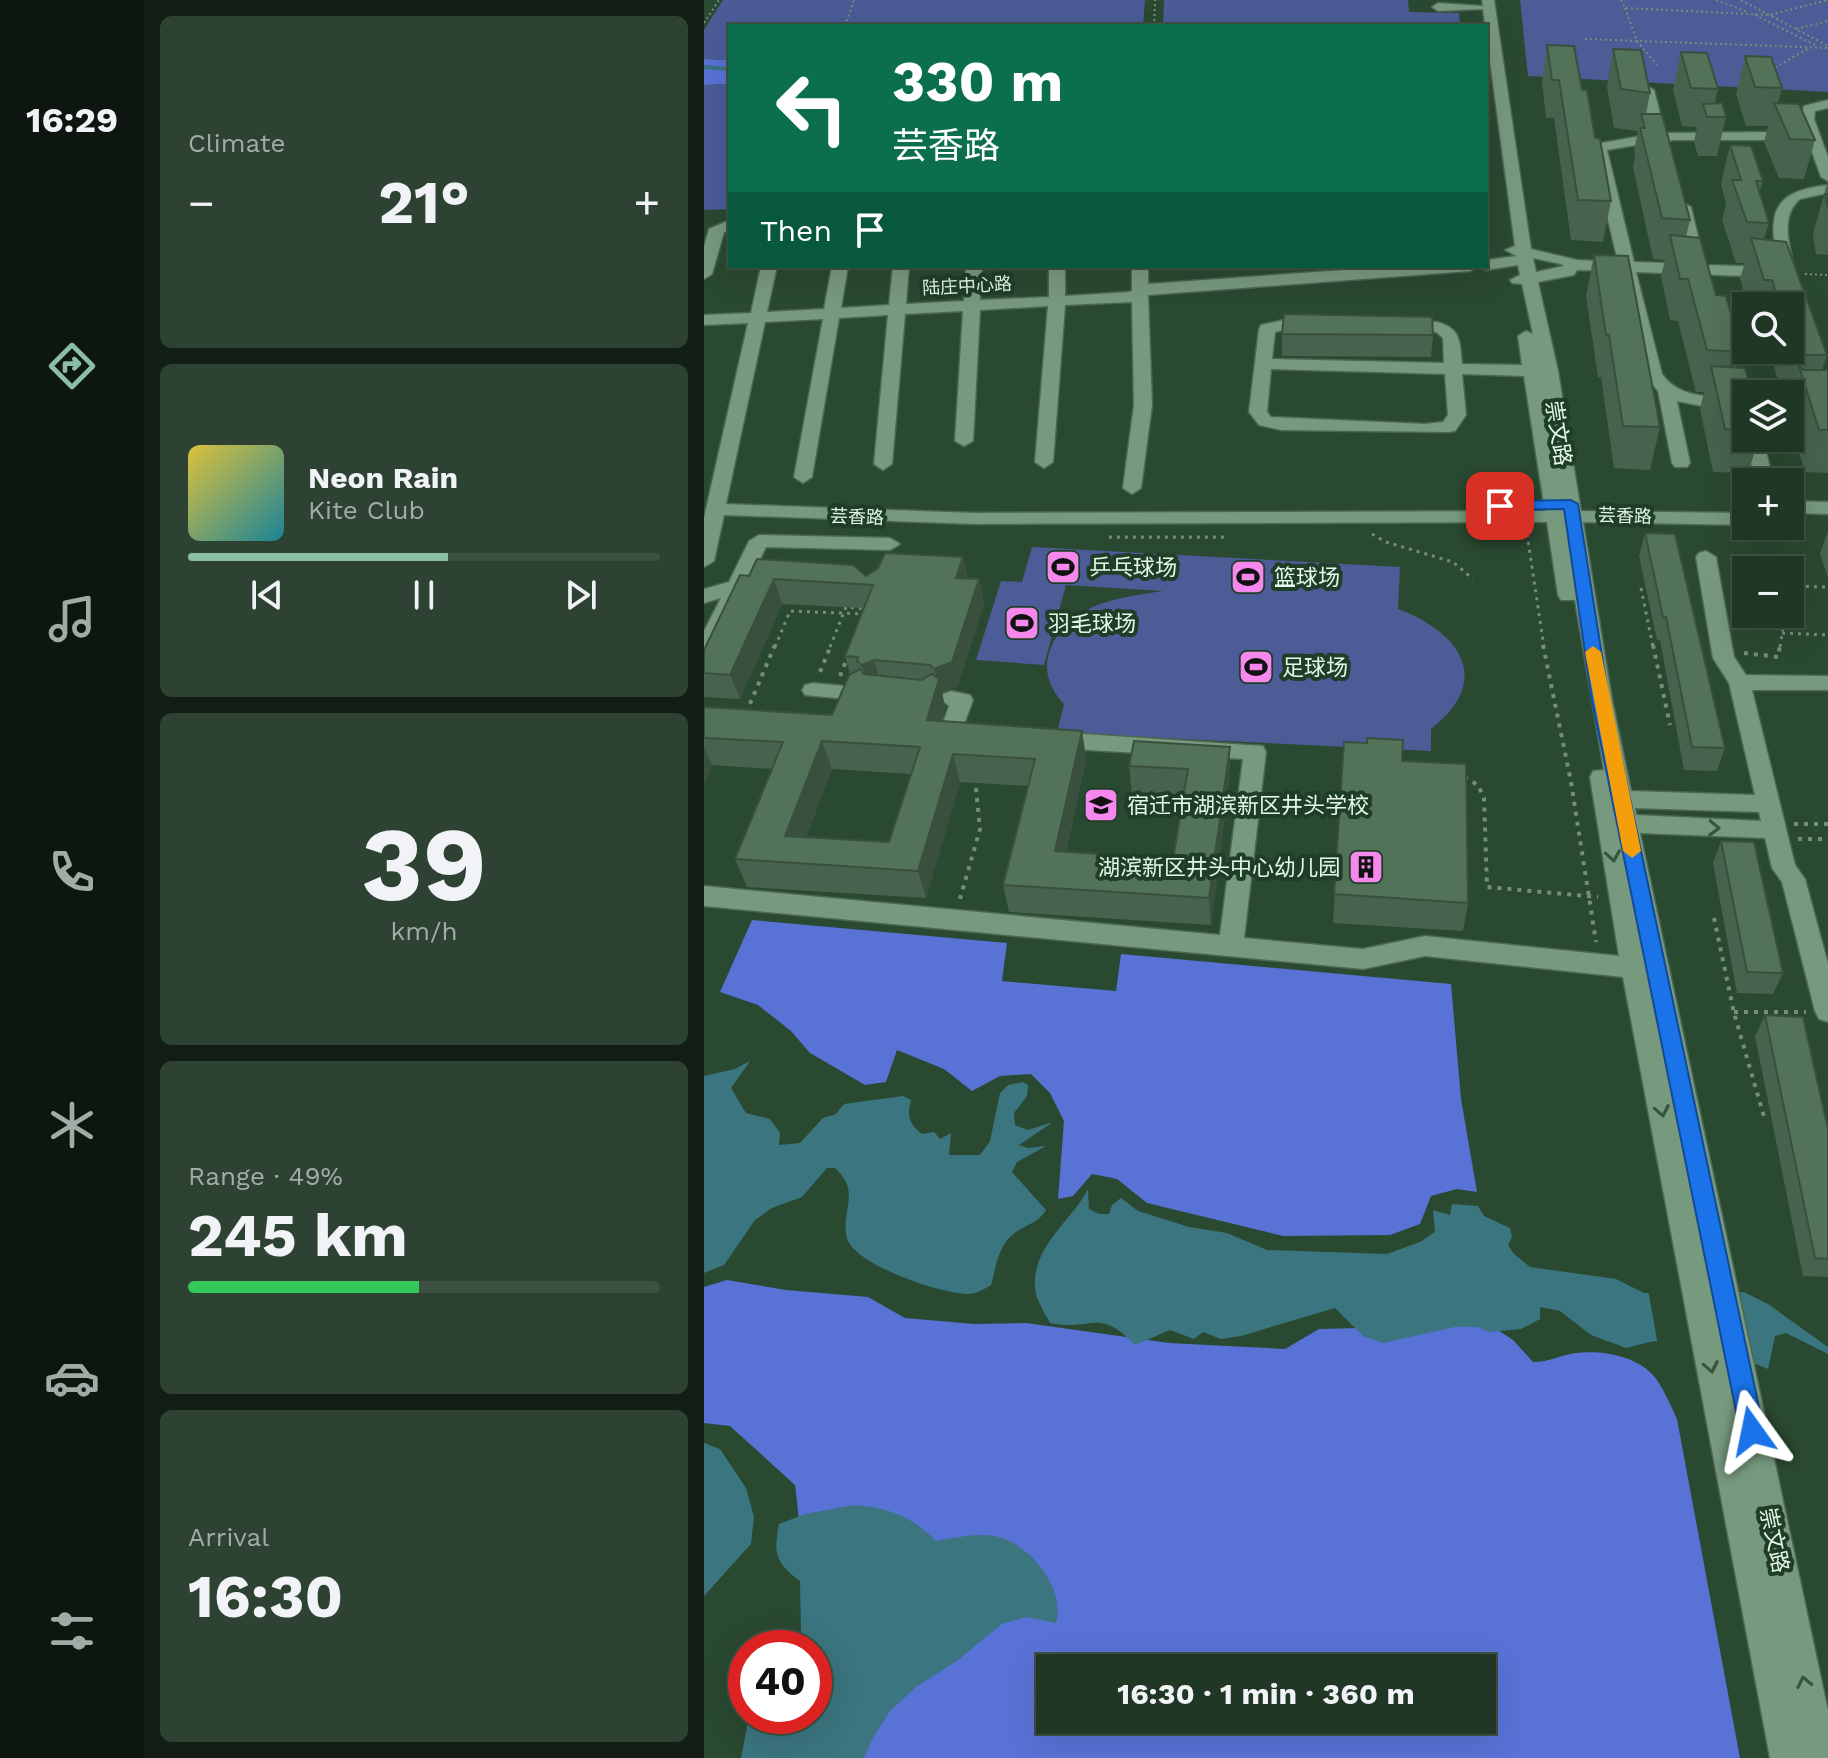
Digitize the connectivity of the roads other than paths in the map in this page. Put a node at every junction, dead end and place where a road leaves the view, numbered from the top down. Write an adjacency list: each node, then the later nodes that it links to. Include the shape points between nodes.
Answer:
1 (1481, 3): 2 (street); 3 (street); 4 (street, 崇文路)
2 (1438, 7)
3 (1481, 24)
4 (1484, 24)
5 (1488, 49): 20 (street, 崇文路)
6 (1488, 72): 20 (street, 崇文路)
7 (1647, 90): 12 (street)
8 (1828, 104): 11 (street, via 1809,109)
9 (1722, 126): 11 (street); 12 (street); 14 (street)
10 (1602, 133): 13 (street)
11 (1811, 136): 16 (street)
12 (1659, 137): 13 (street); 15 (street)
13 (1627, 142): 23 (street, via 1601,147 1599,160)
14 (1734, 155)
15 (1666, 160)
16 (1828, 177)
17 (1828, 189): 32 (street, via 1794,196 1779,212 1790,279)
18 (1684, 207): 32 (street)
19 (728, 226): 31 (street, via 717,229)
20 (1521, 264): 21 (street); 22 (street, via 1566,260); 22 (street, via 1568,272); 42 (street, 崇文路)
21 (1488, 265)
22 (1573, 265): 23 (street)
23 (1629, 267): 32 (street); 43 (street, via 1653,374)
24 (769, 268): 38 (street)
25 (840, 268): 37 (street)
26 (901, 268): 36 (street)
27 (974, 268): 35 (street)
28 (1057, 268): 34 (street)
29 (1140, 268): 33 (street)
30 (1441, 268): 33 (street, 陆庄中心路)
31 (704, 274)
32 (1700, 276)
33 (1142, 292): 34 (street, 陆庄中心路); 52 (street, via 1142,406)
34 (1057, 301): 35 (street, 陆庄中心路); 47 (street)
35 (972, 306): 36 (street, 陆庄中心路); 45 (street)
36 (895, 310): 37 (street, 陆庄中心路); 49 (street)
37 (833, 313): 38 (street, 陆庄中心路); 51 (street)
38 (758, 317): 39 (street, 陆庄中心路); 56 (street)
39 (704, 320)
40 (1263, 364): 41 (street); 41 (street, via 1267,329 1293,323 1443,328 1451,338); 41 (street, via 1258,412 1265,421 1425,429 1449,427 1455,421)
41 (1454, 369): 42 (street)
42 (1540, 371): 57 (street, 崇文路)
43 (1666, 391): 44 (street, via 1701,401); 48 (street)
44 (1732, 400)
45 (964, 441)
46 (1757, 452): 50 (street)
47 (1044, 462)
48 (1681, 463)
49 (883, 464)
50 (1761, 468)
51 (803, 477)
52 (1132, 488)
53 (1732, 506): 57 (street, 芸香路)
54 (1804, 507): 55 (street)
55 (1828, 508)
56 (717, 509): 58 (street, 芸香路); 64 (street)
57 (1562, 510): 58 (street, 芸香路); 58 (street, 芸香路, via 1266,519 1231,530 1120,531 1081,521); 59 (street, 芸香路); 76 (street, 崇文路)
58 (900, 515): 62 (street)
59 (1732, 518)
60 (1804, 520): 61 (street)
61 (1828, 521)
62 (890, 544): 65 (street); 66 (street, via 763,539)
63 (1706, 557): 69 (street, via 1724,658)
64 (704, 561)
65 (881, 568)
66 (735, 587): 67 (street); 68 (street)
67 (704, 596)
68 (704, 652)
69 (1740, 682): 70 (street); 77 (street)
70 (1828, 683)
71 (813, 690): 72 (street)
72 (857, 693)
73 (951, 699): 74 (street, via 962,700 950,734)
74 (993, 736)
75 (1039, 739): 79 (street, via 1255,752)
76 (1615, 811): 77 (street); 80 (street, 崇文路, one-way to 80, via 1620,899); 83 (street, 崇文路, one-way to 76)
77 (1772, 819): 81 (street, via 1784,868 1793,879)
78 (704, 896): 79 (street)
79 (1231, 946): 80 (street, via 1363,959 1425,946)
80 (1634, 968): 82 (street, 崇文路, one-way to 82)
81 (1824, 1010)
82 (1788, 1758)
83 (1820, 1758)

